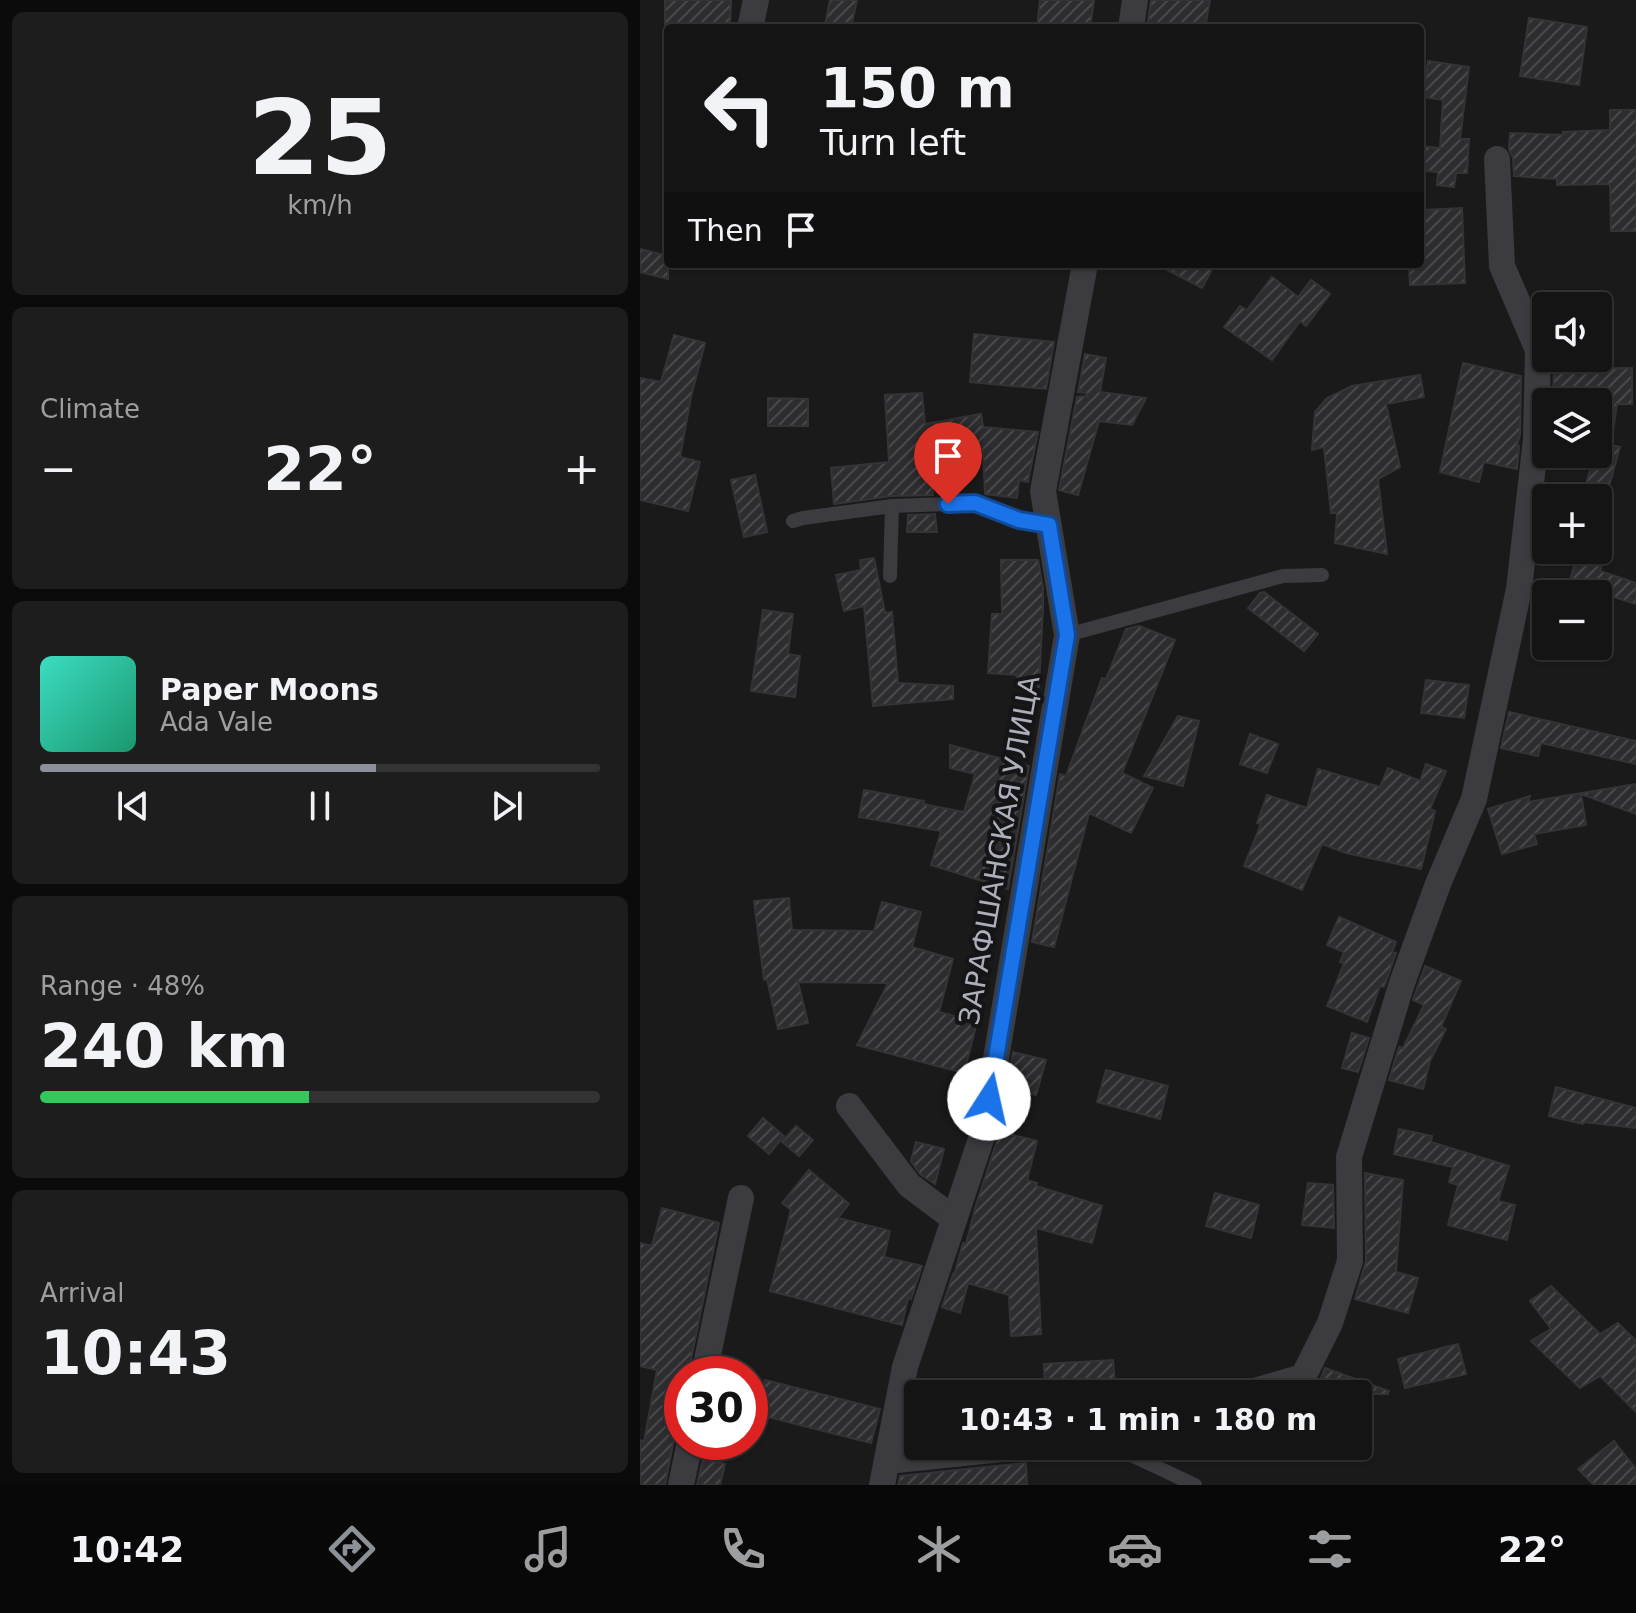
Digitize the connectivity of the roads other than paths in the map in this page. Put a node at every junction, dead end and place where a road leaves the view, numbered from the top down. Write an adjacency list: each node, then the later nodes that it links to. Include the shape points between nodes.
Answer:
1 (756, 0): 3 (street)
2 (1135, 0): 4 (street)
3 (751, 24)
4 (1132, 24)
5 (1497, 159): 17 (street, via 1502,266 1538,350 1536,439 1519,589 1474,799 1402,983 1349,1157 1350,1261 1330,1323 1303,1377)
6 (1084, 268): 9 (street, ЗАРАФШАНСКАЯ УЛИЦА, via 1043,491)
7 (892, 506): 8 (lane); 9 (lane, via 975,503); 11 (lane)
8 (793, 521)
9 (1049, 525): 12 (street, ЗАРАФШАНСКАЯ УЛИЦА)
10 (1322, 575): 12 (lane, via 1283,576)
11 (890, 576)
12 (1067, 635): 15 (street, ЗАРАФШАНСКАЯ УЛИЦА, via 984,1130)
13 (849, 1106): 15 (street, via 909,1185)
14 (741, 1198): 16 (street)
15 (954, 1219): 21 (street, ЗАРАФШАНСКАЯ УЛИЦА, via 905,1367)
16 (708, 1356)
17 (1293, 1380)
18 (686, 1460): 22 (street)
19 (955, 1460): 21 (street)
20 (1142, 1460): 23 (lane)
21 (884, 1473)
22 (681, 1485)
23 (1195, 1485)

